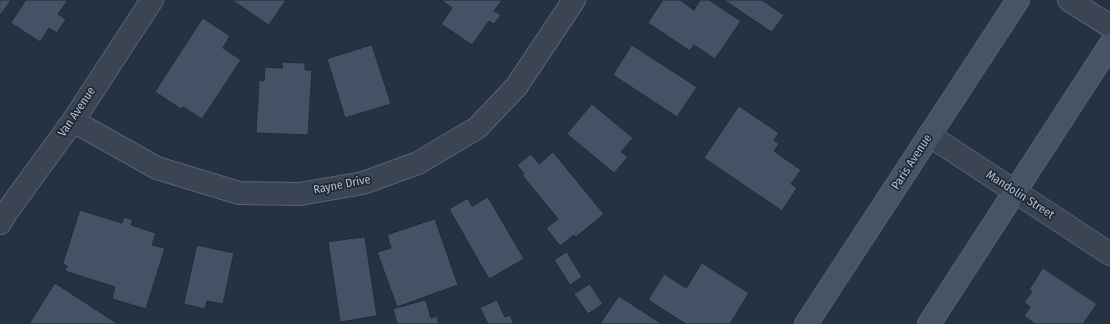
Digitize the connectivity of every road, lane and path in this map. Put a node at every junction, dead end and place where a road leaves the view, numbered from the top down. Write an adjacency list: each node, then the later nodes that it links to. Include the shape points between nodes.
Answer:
1 (152, 0): 7 (street, Van Avenue)
2 (574, 0): 7 (street, Rayne Drive, via 516,87 477,128 418,163 363,183 300,194 239,193 157,168)
3 (1018, 0): 8 (street, Paris Avenue)
4 (1069, 0): 5 (street)
5 (1110, 26)
6 (1110, 45): 9 (street)
7 (72, 121): 10 (street, Van Avenue)
8 (929, 135): 9 (street, Mandolin Street); 12 (street, Paris Avenue)
9 (1015, 192): 11 (street, Mandolin Street); 13 (street)
10 (0, 222)
11 (1110, 254)
12 (806, 324)
13 (929, 324)

